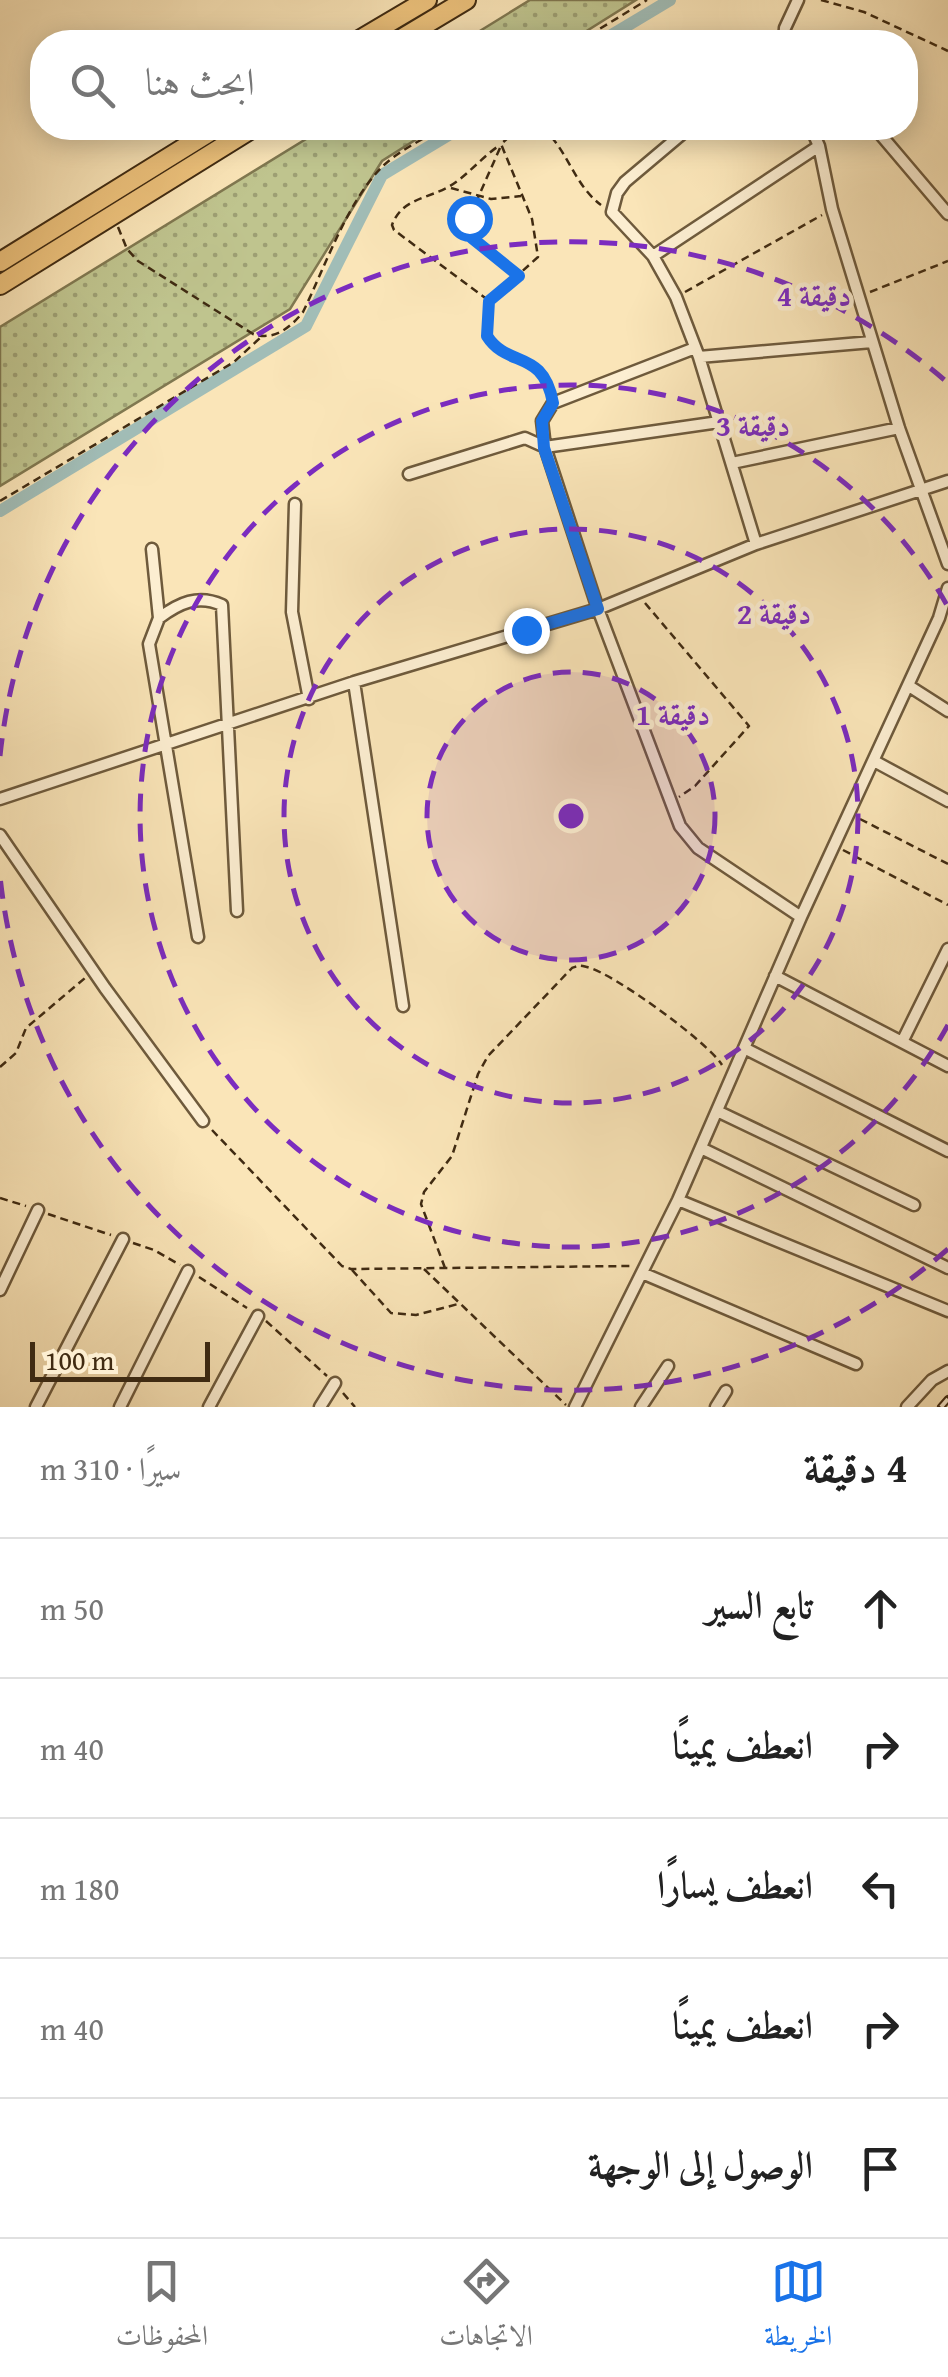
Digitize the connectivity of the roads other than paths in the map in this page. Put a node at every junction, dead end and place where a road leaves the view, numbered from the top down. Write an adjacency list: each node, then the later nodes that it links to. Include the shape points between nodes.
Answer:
1 (427, 0): 4 (highway)
2 (466, 0): 5 (highway)
3 (798, 0): 6 (street)
4 (376, 30)
5 (416, 30)
6 (786, 30)
7 (197, 140): 15 (highway)
8 (234, 140): 16 (highway)
9 (675, 140): 14 (street, via 625,182 612,212)
10 (817, 140): 12 (street)
11 (886, 140): 13 (street)
12 (820, 146): 14 (street); 17 (street)
13 (948, 214)
14 (653, 256): 18 (street)
15 (0, 262)
16 (0, 285)
17 (872, 342): 18 (street); 20 (street)
18 (697, 352): 19 (street); 21 (street, via 553,403 542,421)
19 (719, 422): 21 (street); 22 (street)
20 (899, 428): 22 (street); 25 (street)
21 (544, 448): 23 (street, via 525,438); 31 (street)
22 (732, 463): 27 (street)
23 (409, 474)
24 (948, 481): 25 (street)
25 (922, 488): 27 (street); 29 (street)
26 (296, 504): 36 (street, via 292,612)
27 (756, 544): 31 (street)
28 (152, 549): 32 (street)
29 (948, 564)
30 (948, 588): 33 (street)
31 (598, 609): 34 (street); 45 (street, via 668,801 688,838)
32 (159, 618): 38 (street, via 190,600 222,606); 39 (street, via 149,644)
33 (944, 622): 35 (street)
34 (354, 682): 36 (street); 49 (street)
35 (908, 686): 37 (street); 40 (street)
36 (310, 699): 38 (street)
37 (948, 711)
38 (227, 724): 39 (street); 44 (street)
39 (164, 746): 41 (street); 46 (street)
40 (874, 761): 42 (street); 45 (street)
41 (0, 798)
42 (948, 801)
43 (0, 834): 54 (street)
44 (237, 911)
45 (801, 917): 48 (street)
46 (198, 937)
47 (948, 949): 50 (street)
48 (776, 976): 50 (street); 51 (street)
49 (404, 1006)
50 (903, 1040): 52 (street)
51 (744, 1048): 53 (street); 56 (street)
52 (948, 1066)
53 (717, 1111): 55 (street); 58 (street)
54 (203, 1121)
55 (701, 1148): 57 (street); 61 (street)
56 (948, 1151)
57 (678, 1200): 62 (street); 65 (street)
58 (914, 1205)
59 (38, 1210): 64 (street)
60 (123, 1240): 72 (street)
61 (948, 1268)
62 (644, 1270): 67 (street); 76 (street)
63 (188, 1271): 73 (street)
64 (0, 1290)
65 (948, 1312)
66 (258, 1316): 74 (street)
67 (856, 1364)
68 (668, 1366): 77 (street)
69 (948, 1371): 79 (street)
70 (335, 1383): 75 (street)
71 (726, 1390): 78 (street)
72 (36, 1407)
73 (120, 1407)
74 (209, 1407)
75 (320, 1407)
76 (575, 1407)
77 (640, 1407)
78 (716, 1407)
79 (907, 1407)

